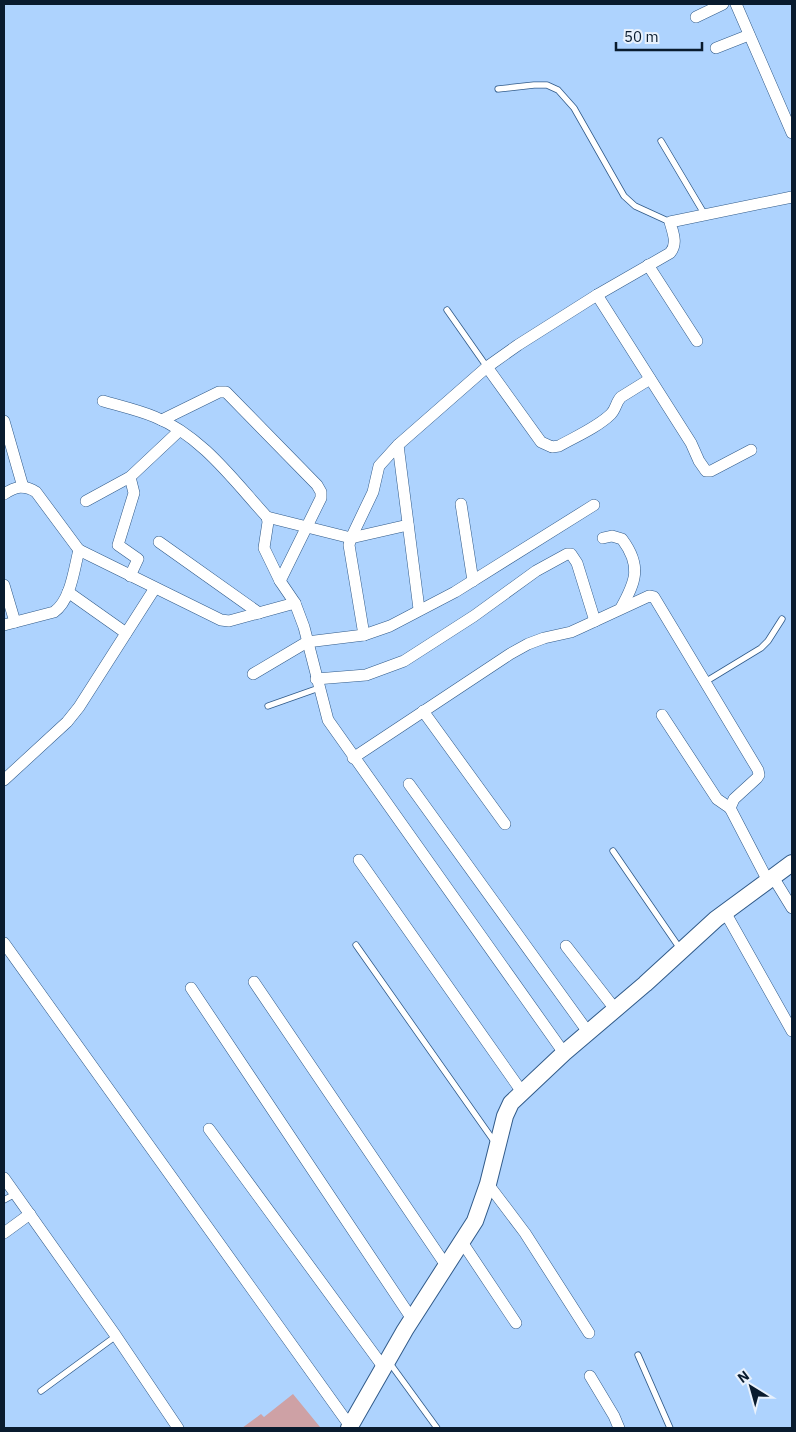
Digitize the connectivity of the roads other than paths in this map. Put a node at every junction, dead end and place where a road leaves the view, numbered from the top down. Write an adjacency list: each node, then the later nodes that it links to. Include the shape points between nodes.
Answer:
1 (723, 4): 3 (street)
2 (736, 4): 4 (street)
3 (696, 17)
4 (749, 35): 5 (street); 7 (street)
5 (716, 48)
6 (498, 88): 11 (lane, via 534,85 558,90 574,108 624,196 635,206)
7 (792, 133)
8 (661, 141): 10 (lane)
9 (792, 197): 10 (street)
10 (705, 215): 11 (street)
11 (670, 222): 12 (street, via 675,243 673,249)
12 (648, 265): 13 (street); 15 (street)
13 (597, 295): 16 (street); 17 (street)
14 (447, 310): 16 (lane)
15 (697, 341)
16 (487, 367): 17 (street, via 541,442 552,447 605,419 621,397); 22 (street)
17 (650, 379): 23 (street, via 706,471)
18 (103, 401): 19 (street)
19 (162, 420): 21 (street); 32 (street, via 219,392 226,392 321,492)
20 (4, 421): 25 (street)
21 (179, 430): 24 (street); 30 (street, via 203,447)
22 (398, 445): 31 (street); 33 (street, via 379,466 374,492)
23 (751, 450)
24 (130, 477): 27 (street); 37 (street, via 134,493 118,545 138,559)
25 (23, 487): 26 (street); 36 (street, via 36,492)
26 (4, 494)
27 (86, 501)
28 (461, 504): 39 (street)
29 (594, 505): 39 (street)
30 (266, 517): 32 (street); 38 (street, via 264,548)
31 (408, 526): 33 (street); 45 (street)
32 (307, 528): 33 (street); 38 (street)
33 (351, 538): 51 (street, via 349,545)
34 (603, 538): 44 (street, via 622,539 628,546 636,574)
35 (159, 542): 46 (street)
36 (79, 550): 37 (street); 42 (street)
37 (130, 576): 41 (street)
38 (280, 580): 43 (street)
39 (473, 581): 45 (street)
40 (4, 585): 49 (street)
41 (154, 588): 46 (street, via 220,620); 50 (street)
42 (68, 592): 49 (street, via 66,600 54,612); 50 (street)
43 (295, 603): 46 (street); 52 (street)
44 (621, 608): 48 (street); 54 (street, via 643,597 654,597)
45 (420, 609): 51 (street, via 390,626)
46 (259, 613)
47 (782, 619): 54 (lane, via 761,648)
48 (595, 621): 55 (street, via 577,563 571,554 567,554 536,571 404,661 366,675); 57 (street, via 571,632 528,644)
49 (9, 624)
50 (126, 632): 60 (street, via 67,722)
51 (364, 635): 52 (street)
52 (307, 642): 53 (street); 55 (street)
53 (253, 674)
54 (705, 682): 62 (street, via 760,775)
55 (318, 684): 56 (lane); 59 (street, via 328,720)
56 (268, 706)
57 (423, 711): 59 (street); 63 (street)
58 (662, 715): 62 (street, via 717,799)
59 (353, 758): 79 (street)
60 (4, 780)
61 (408, 784): 78 (street)
62 (730, 808): 67 (street)
63 (505, 824)
64 (613, 851): 73 (lane)
65 (359, 860): 80 (street)
66 (792, 863): 67 (street)
67 (771, 879): 68 (street); 69 (street)
68 (792, 908)
69 (725, 912): 73 (street); 77 (street)
70 (4, 943): 99 (street)
71 (356, 946): 82 (lane)
72 (566, 946): 76 (street)
73 (682, 951): 76 (street)
74 (254, 982): 90 (street)
75 (191, 988): 91 (street)
76 (615, 1009): 78 (street)
77 (792, 1031)
78 (588, 1032): 79 (street)
79 (564, 1052): 80 (street)
80 (522, 1092): 82 (street, via 505,1116)
81 (209, 1129): 96 (street)
82 (497, 1146): 84 (street)
83 (4, 1178): 85 (street)
84 (488, 1184): 89 (street, via 475,1221); 93 (street, via 525,1233)
85 (15, 1194): 86 (lane); 87 (street)
86 (4, 1200)
87 (30, 1214): 88 (street); 94 (street)
88 (4, 1233)
89 (462, 1242): 90 (street); 92 (street)
90 (447, 1267): 91 (street)
91 (412, 1319): 96 (street)
92 (516, 1323)
93 (589, 1333)
94 (116, 1336): 98 (lane); 100 (street)
95 (638, 1355): 103 (lane)
96 (386, 1364): 99 (street); 101 (lane)
97 (590, 1376): 102 (street)
98 (41, 1391)
99 (350, 1427)
100 (178, 1428)
101 (437, 1428)
102 (619, 1428)
103 (670, 1428)

